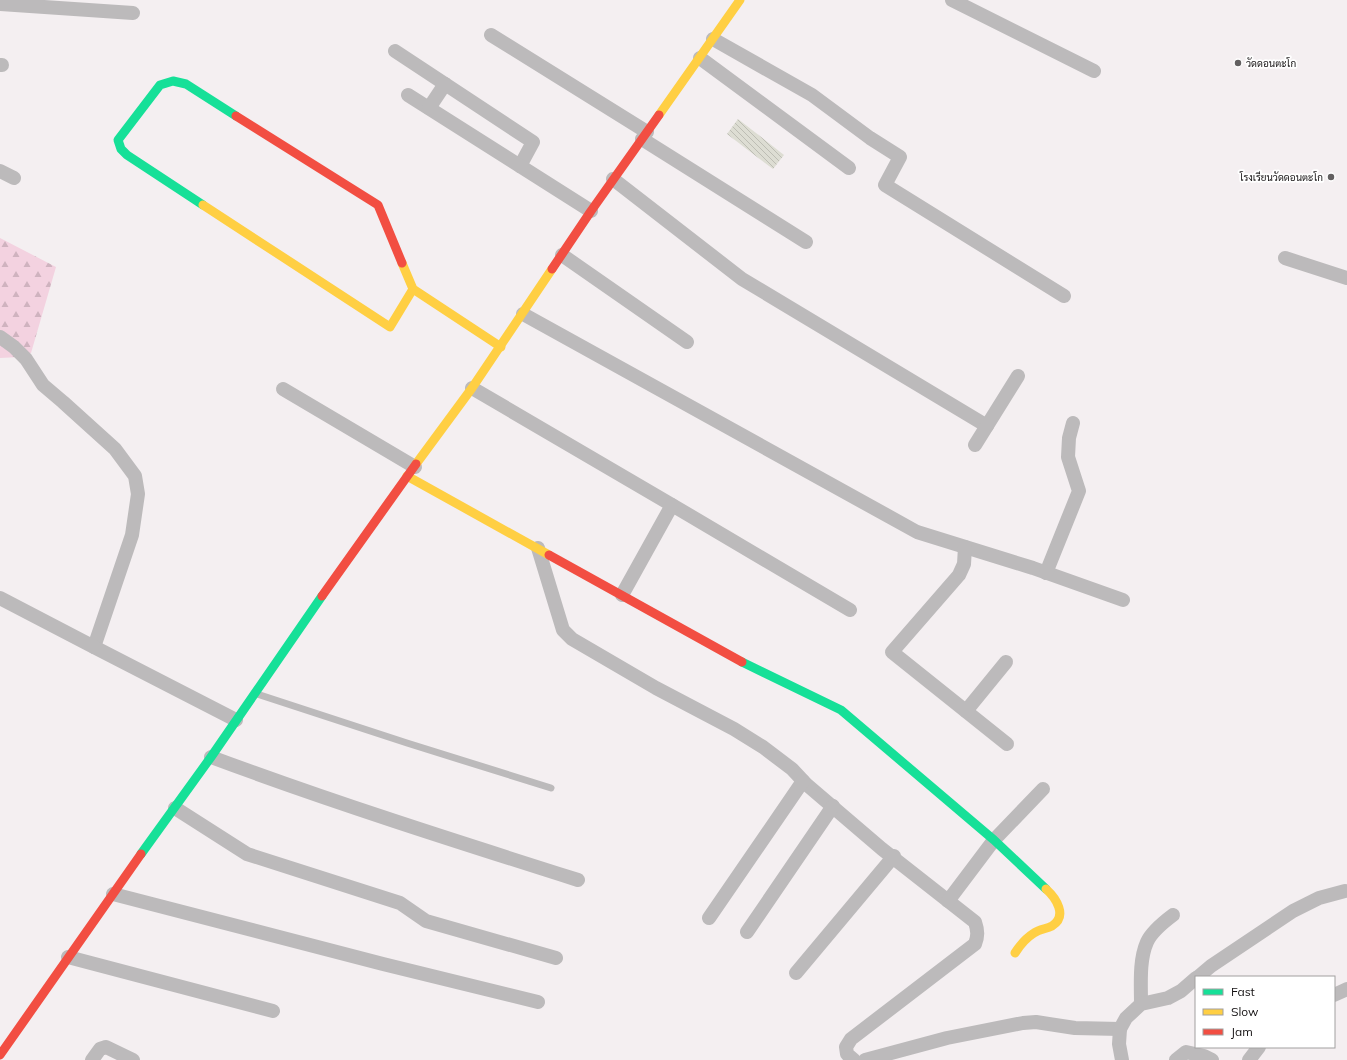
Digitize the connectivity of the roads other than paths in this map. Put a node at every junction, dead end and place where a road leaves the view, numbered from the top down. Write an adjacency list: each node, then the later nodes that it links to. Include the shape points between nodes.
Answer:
1 (740, 0): 6 (street)
2 (952, 0): 9 (street)
3 (0, 4): 4 (street)
4 (133, 13)
5 (491, 35): 13 (street)
6 (713, 39): 8 (street); 25 (street, via 812,95 870,138 900,156 885,185)
7 (395, 51): 10 (street)
8 (700, 58): 13 (street); 15 (street)
9 (1094, 71)
10 (445, 84): 12 (street); 14 (street, via 533,142)
11 (408, 95): 12 (street)
12 (429, 108): 14 (street)
13 (644, 135): 18 (street); 20 (street)
14 (520, 166): 19 (street)
15 (849, 168)
16 (0, 171): 17 (street)
17 (14, 178)
18 (613, 179): 19 (street); 34 (street, via 742,279)
19 (592, 211): 21 (street)
20 (806, 242)
21 (562, 256): 26 (street); 28 (street)
22 (1285, 258): 23 (street)
23 (1347, 278)
24 (413, 289): 24 (street, via 390,327 127,154 121,149 118,140 160,86 173,81 186,84 378,206); 29 (street)
25 (1064, 296)
26 (523, 314): 29 (street); 38 (street, via 917,532)
27 (0, 338): 45 (street, via 14,347 26,360 43,385 115,449 135,476 138,494 132,535)
28 (687, 342)
29 (501, 347): 31 (street)
30 (1018, 376): 34 (street)
31 (472, 388): 36 (street); 37 (street)
32 (283, 389): 36 (street)
33 (1073, 423): 40 (street, via 1068,457 1079,491)
34 (987, 426): 35 (street)
35 (975, 445)
36 (411, 472): 39 (street); 47 (street)
37 (672, 504): 41 (street); 44 (street)
38 (966, 547): 40 (street); 48 (street, via 964,564 959,575 892,652)
39 (538, 548): 41 (street); 52 (street, via 563,630 572,639 656,688 734,729 763,747 792,769)
40 (1046, 573): 43 (street)
41 (622, 595): 57 (street, via 734,658 841,710)
42 (0, 598): 45 (street)
43 (1122, 600)
44 (850, 610)
45 (94, 647): 49 (street)
46 (1006, 662): 48 (street)
47 (255, 693): 49 (street); 53 (lane)
48 (966, 711): 50 (street)
49 (236, 720): 51 (street)
50 (1007, 744)
51 (211, 757): 56 (street); 59 (street, via 313,794)
52 (803, 781): 55 (street); 64 (street)
53 (550, 788)
54 (1043, 789): 57 (street)
55 (833, 806): 58 (street, via 882,849); 65 (street)
56 (174, 808): 61 (street); 68 (street, via 247,854 400,903 426,920)
57 (994, 840): 62 (street); 66 (street, via 1051,894 1058,902 1060,910 1054,924 1037,931 1019,946)
58 (894, 856): 62 (street); 69 (street)
59 (578, 880)
60 (1346, 891): 70 (street, via 1318,898 1293,911)
61 (113, 894): 67 (street); 74 (street)
62 (948, 901): 82 (street, via 975,922 978,930 975,944 851,1039 846,1047 847,1054)
63 (1173, 915): 75 (street, via 1147,941 1142,964)
64 (709, 918)
65 (747, 932)
66 (1015, 953)
67 (68, 957): 76 (street); 79 (street)
68 (556, 958)
69 (796, 973)
70 (1199, 976)
71 (1195, 980): 75 (street, via 1168,998)
72 (1347, 989): 73 (street)
73 (1335, 995)
74 (538, 1002)
75 (1141, 1004): 77 (street, via 1126,1018)
76 (273, 1012)
77 (1120, 1029): 83 (street, via 1098,1030 1036,1022 1023,1023 947,1038); 84 (street)
78 (1258, 1048): 87 (street)
79 (0, 1055)
80 (92, 1060): 81 (street, via 100,1049 106,1047)
81 (133, 1060)
82 (854, 1060)
83 (865, 1060)
84 (1122, 1060)
85 (1176, 1060): 86 (street, via 1186,1052)
86 (1212, 1060)
87 (1249, 1060)

